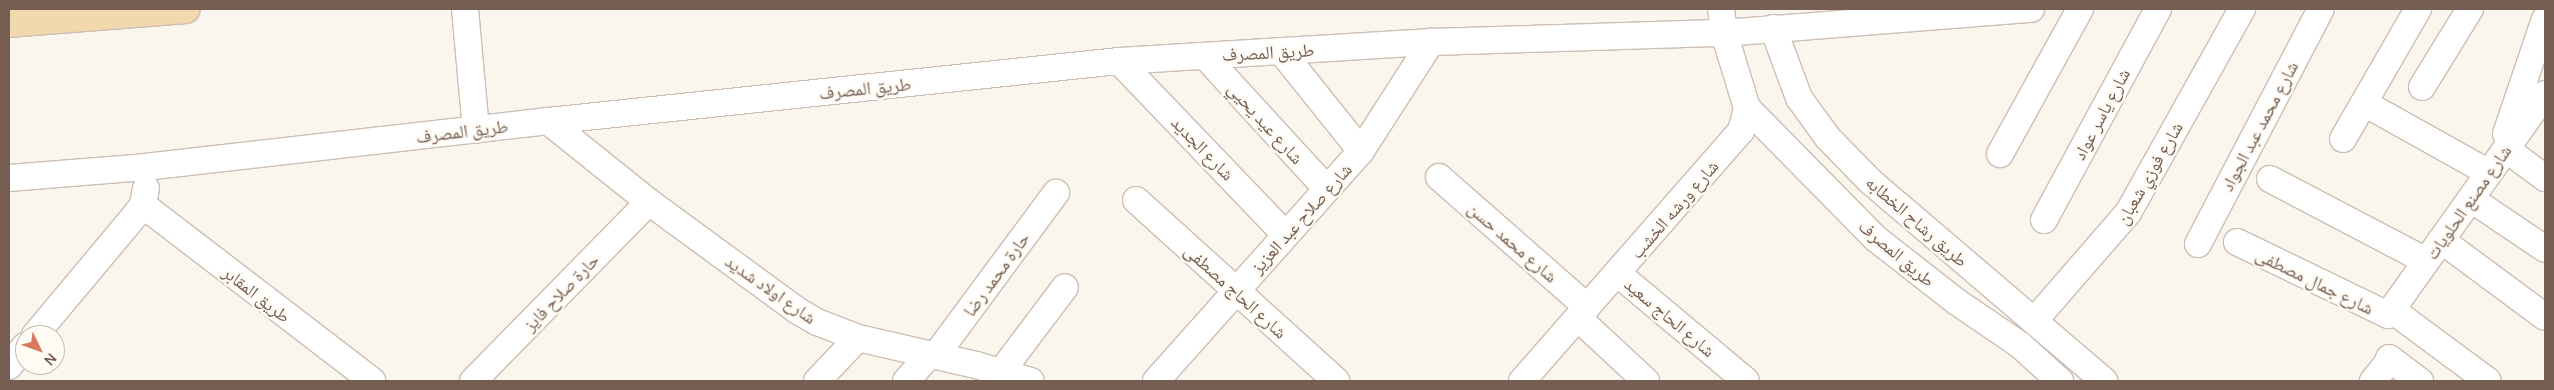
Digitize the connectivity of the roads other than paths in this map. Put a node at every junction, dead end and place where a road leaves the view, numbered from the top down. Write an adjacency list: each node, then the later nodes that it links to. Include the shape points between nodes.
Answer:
1 (179, 9): 12 (main road)
2 (465, 9): 23 (street)
3 (2032, 9): 13 (street, طريق المصرف)
4 (2080, 9): 26 (street)
5 (2158, 9): 41 (street, شارع ياسر عواد)
6 (2242, 9): 54 (street, شارع فوزي شعبان, via 2128,213)
7 (2321, 9): 45 (street, شارع محمد عبد الجواد)
8 (2418, 9): 19 (street)
9 (2470, 9): 18 (street)
10 (2545, 19): 28 (street)
11 (1722, 21): 13 (street, طريق المصرف); 14 (street, طريق المصرف); 21 (street)
12 (9, 23)
13 (1773, 28): 27 (street, طريق رشاح الخطابه, via 1799,98 1828,138)
14 (1432, 42): 15 (street, طريق المصرف); 25 (street, شارع صلاح عبد العزيز)
15 (1281, 52): 16 (street, طريق المصرف); 25 (street)
16 (1205, 56): 17 (street, طريق المصرف); 35 (street, شارع عيد يحيي)
17 (1119, 61): 22 (street, طريق المصرف); 42 (street, شارع الجديد)
18 (2422, 87)
19 (2364, 103): 24 (street); 28 (street)
20 (2543, 103): 28 (street, شارع مصنع الحلويات)
21 (1747, 108): 34 (street, طريق المصرف); 48 (street, شارع ورشه الخشب, via 1741,131)
22 (548, 121): 23 (street, طريق المصرف); 39 (street, شارع اولاد شديد)
23 (476, 130): 29 (street, طريق المصرف)
24 (2343, 139)
25 (1361, 150): 35 (street, شارع صلاح عبد العزيز)
26 (2000, 154)
27 (1845, 155): 34 (street); 54 (street, طريق رشاح الخطابه, via 1877,187)
28 (2497, 162): 32 (street); 37 (street, شارع مصنع الحلويات)
29 (145, 167): 31 (street, طريق المصرف); 40 (street, via 146,196)
30 (1439, 177): 52 (street, شارع محمد حسن)
31 (9, 178)
32 (2545, 178)
33 (2270, 179): 47 (street)
34 (1817, 180): 69 (street, طريق المصرف, via 1874,238 1957,302 2020,345)
35 (1327, 189): 42 (street, شارع صلاح عبد العزيز)
36 (1056, 193): 57 (street, حارة محمد رضا)
37 (2471, 199): 43 (street, شارع مصنع الحلويات); 46 (street)
38 (1136, 200): 50 (street, شارع الحاج مصطفى)
39 (649, 202): 56 (street, شارع اولاد شديد, via 798,311); 60 (street, حارة صلاح فايز)
40 (143, 205): 55 (street); 59 (street, طريق المقابر)
41 (2044, 220)
42 (1286, 235): 50 (street, شارع صلاح عبد العزيز)
43 (2441, 240): 47 (street, شارع مصنع الحلويات); 53 (street)
44 (2237, 242): 51 (street, شارع جمال مصطفى, via 2384,315)
45 (2198, 244)
46 (2545, 249)
47 (2426, 261): 51 (street, شارع مصنع الحلويات)
48 (1618, 273): 52 (street, شارع ورشه الخشب); 68 (street, شارع الحاج سعيد)
49 (1065, 287): 58 (street)
50 (1236, 291): 64 (street, شارع صلاح عبد العزيز); 65 (street, شارع الحاج مصطفى)
51 (2392, 310): 73 (street)
52 (1583, 312): 66 (street, شارع ورشه الخشب); 67 (street, شارع محمد حسن)
53 (2545, 317)
54 (2034, 321): 70 (street, طريق رشاح الخطابه)
55 (43, 325)
56 (858, 338): 57 (street, شارع اولاد شديد); 61 (street)
57 (933, 354): 58 (street, شارع اولاد شديد); 62 (street, حارة محمد رضا)
58 (1001, 372): 63 (street, شارع اولاد شديد)
59 (372, 381)
60 (473, 381)
61 (816, 381)
62 (906, 381)
63 (1031, 381)
64 (1156, 381)
65 (1336, 381)
66 (1522, 381)
67 (1646, 381)
68 (1746, 381)
69 (2060, 381)
70 (2104, 381)
71 (2373, 381): 72 (street, via 2390,359)
72 (2420, 381)
73 (2488, 381)

